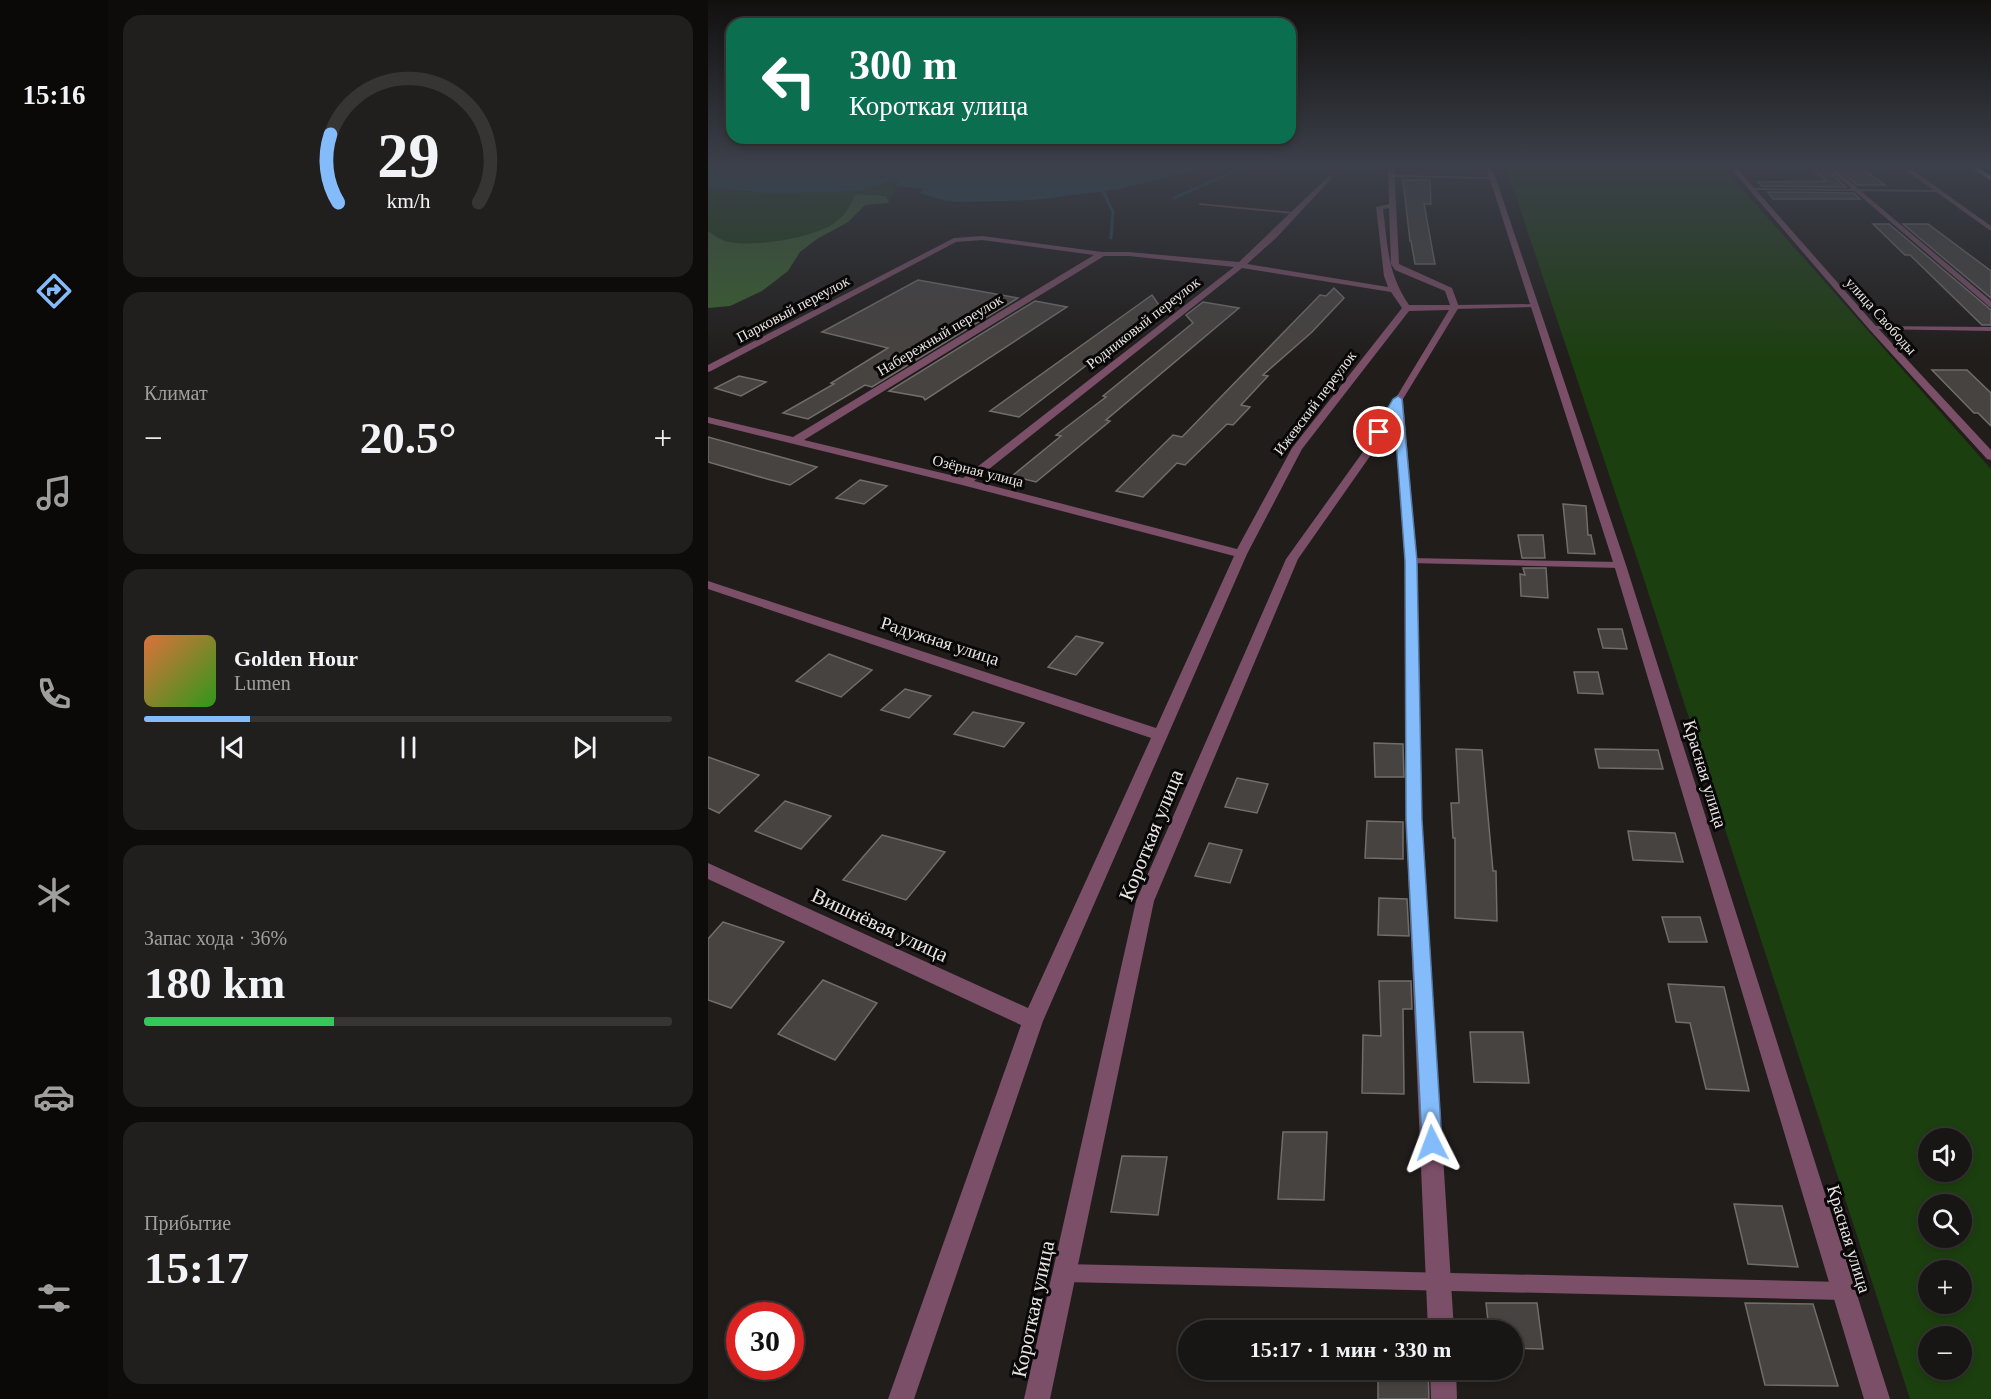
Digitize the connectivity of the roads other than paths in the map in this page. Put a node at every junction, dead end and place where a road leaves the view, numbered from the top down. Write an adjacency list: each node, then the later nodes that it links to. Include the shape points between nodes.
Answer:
1 (1277, 229): 8 (street, Родниковый переулок)
2 (1382, 229): 9 (street, via 1388,276)
3 (1394, 229): 12 (street, via 1398,268 1449,290)
4 (1509, 229): 11 (street, Красная улица)
5 (1787, 229): 14 (street, улица Свободы)
6 (1903, 229): 10 (street)
7 (1102, 254): 8 (street); 16 (street, Парковый переулок, via 982,238 954,240); 19 (street, Набережный переулок)
8 (1240, 266): 9 (street); 21 (street, Родниковый переулок)
9 (1395, 290): 13 (street)
10 (1991, 305)
11 (1535, 306): 12 (lane); 24 (street, Красная улица)
12 (1455, 307): 13 (street); 17 (street, Короткая улица)
13 (1406, 308): 22 (street, Ижевский переулок, via 1297,448)
14 (1872, 327): 15 (lane); 20 (street, улица Свободы)
15 (1991, 329)
16 (708, 369)
17 (1398, 399): 23 (street); 29 (street, Короткая улица, via 1370,449 1292,559 1145,901)
18 (708, 420): 19 (street, Озёрная улица)
19 (793, 442): 21 (street, Озёрная улица)
20 (1991, 457)
21 (965, 482): 22 (street, Озёрная улица)
22 (1241, 554): 26 (street, Ижевский переулок)
23 (1411, 561): 24 (lane); 30 (street, via 1414,820)
24 (1620, 565): 31 (street, Красная улица)
25 (708, 585): 26 (street, Радужная улица)
26 (1160, 735): 28 (street, Ижевский переулок)
27 (708, 871): 28 (street, Вишнёвая улица)
28 (1033, 1020): 34 (street, Ижевский переулок)
29 (1064, 1273): 30 (lane); 35 (street, Короткая улица)
30 (1439, 1281): 31 (lane); 32 (street)
31 (1845, 1291): 37 (street, Красная улица)
32 (1441, 1320)
33 (1443, 1380): 36 (street)
34 (901, 1399)
35 (1037, 1399)
36 (1444, 1399)
37 (1877, 1399)

